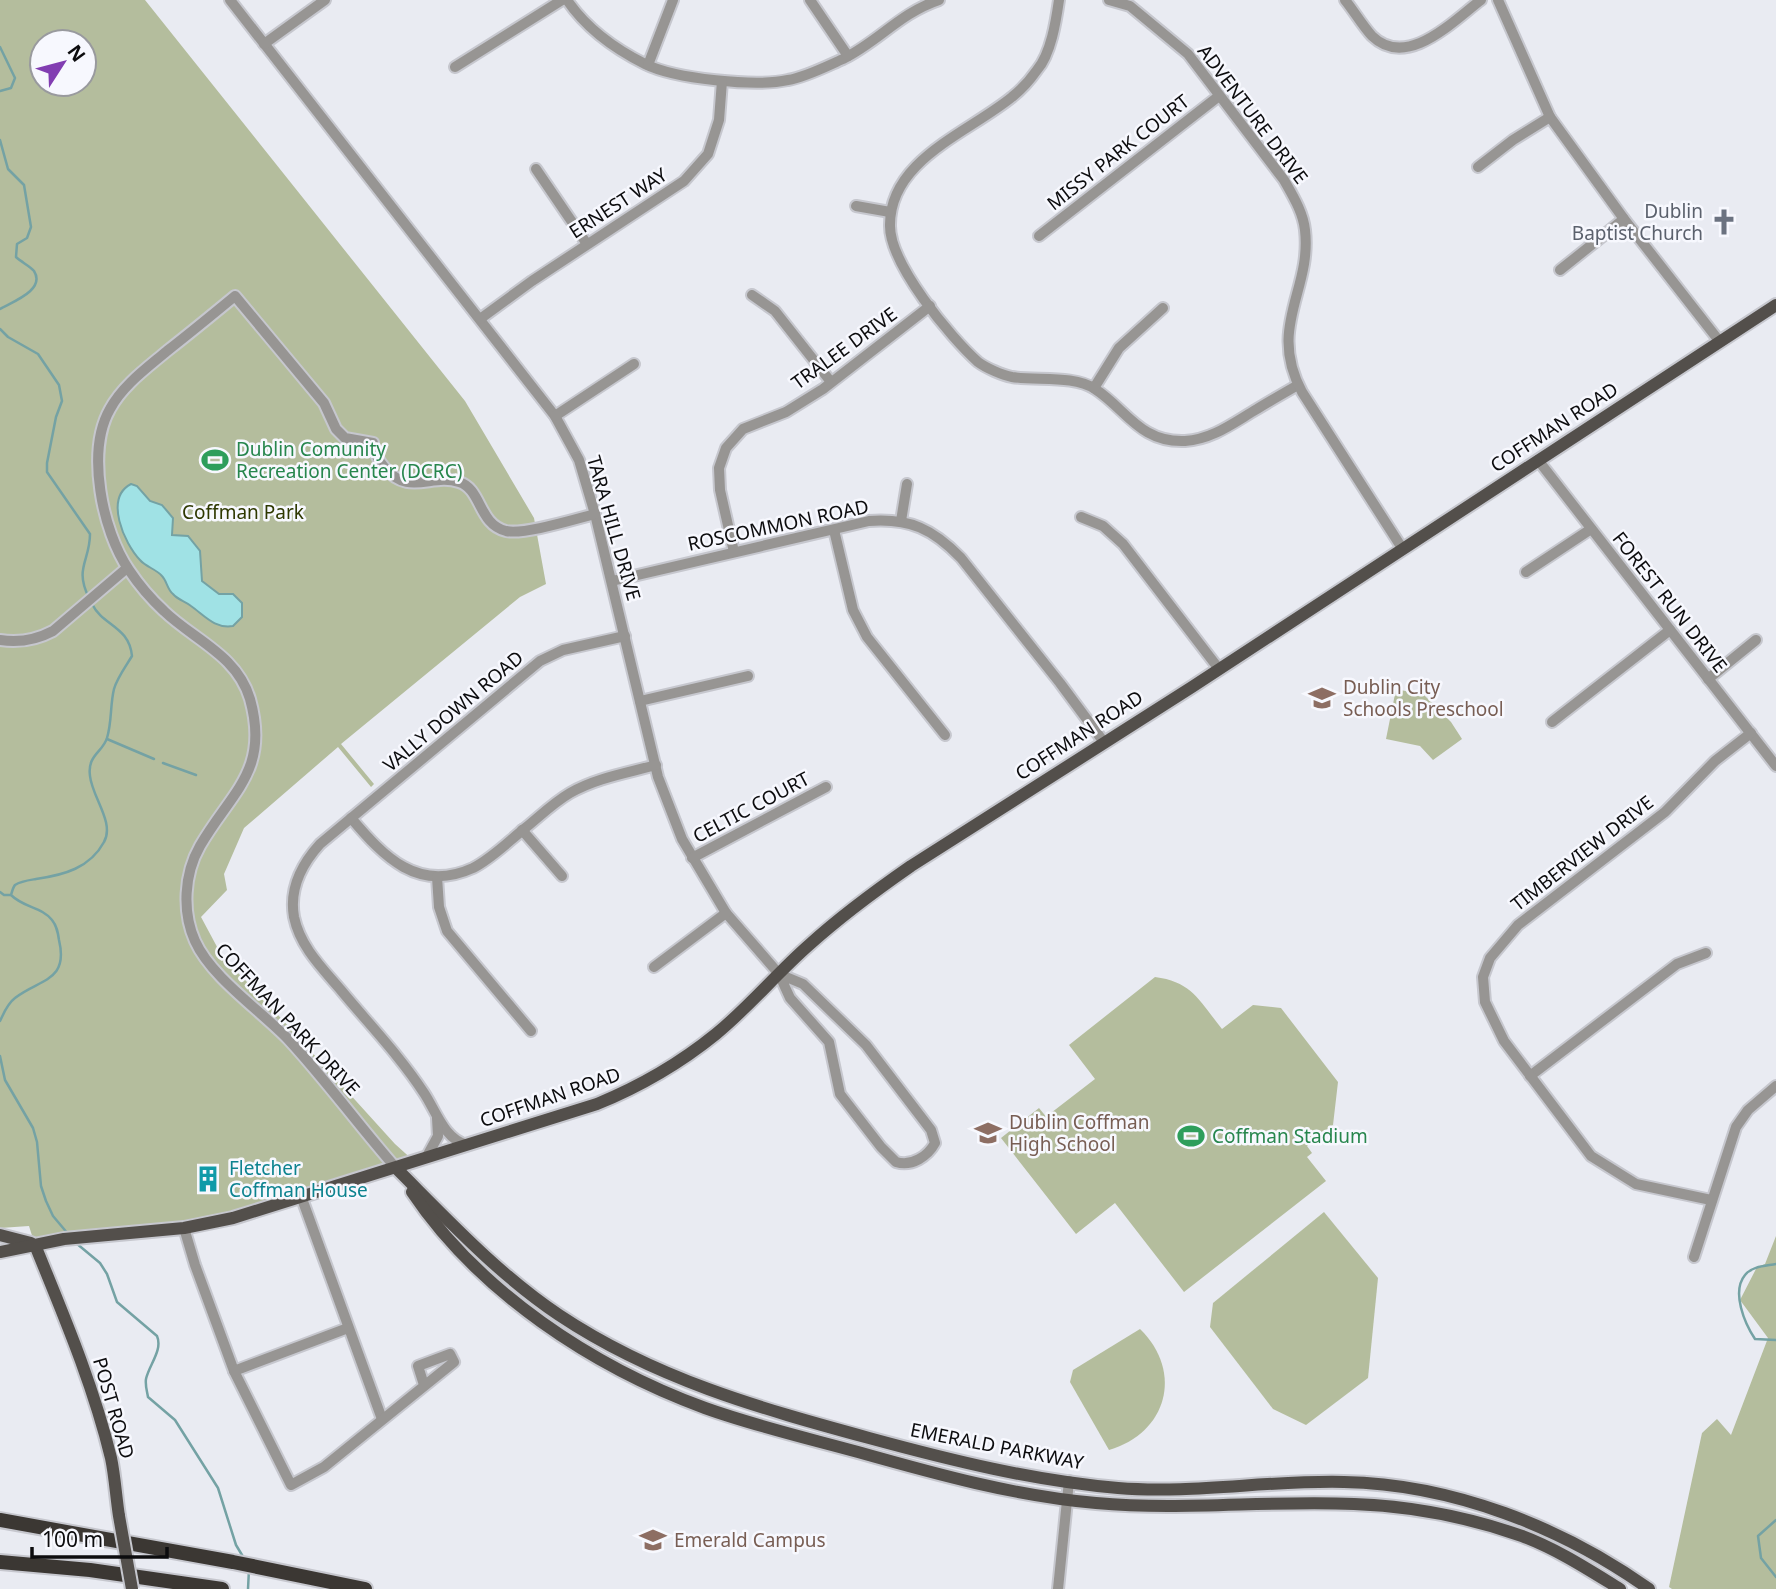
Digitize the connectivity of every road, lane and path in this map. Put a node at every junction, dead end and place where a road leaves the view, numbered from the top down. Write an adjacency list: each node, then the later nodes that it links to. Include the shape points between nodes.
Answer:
1 (230, 0): 13 (street, TARA HILL DRIVE)
2 (325, 0): 13 (street)
3 (564, 0): 15 (street, via 608,43); 16 (street)
4 (673, 0): 15 (street)
5 (810, 0): 14 (street)
6 (939, 0): 14 (street, via 918,7)
7 (1059, 0): 23 (street, via 1054,32 1040,68 1013,97 913,169)
8 (1109, 0): 12 (street, ADVENTURE DRIVE)
9 (1345, 0): 10 (street, via 1371,35 1397,48 1432,37)
10 (1481, 0)
11 (1498, 0): 19 (street)
12 (1131, 3): 18 (street, ADVENTURE DRIVE, via 1188,54)
13 (264, 44): 32 (street, TARA HILL DRIVE)
14 (848, 56): 17 (street, via 789,80)
15 (648, 65): 17 (street)
16 (455, 67)
17 (722, 81): 26 (street, ERNEST WAY, via 719,120 708,154 684,181)
18 (1219, 96): 25 (street, MISSY PARK COURT); 36 (street, ADVENTURE DRIVE, via 1284,180 1301,212 1305,246 1288,341)
19 (1549, 117): 20 (street); 24 (street)
20 (1478, 167)
21 (536, 169): 26 (street)
22 (856, 206): 23 (street)
23 (890, 212): 30 (street, via 899,262)
24 (1624, 219): 27 (street); 33 (street)
25 (1039, 236)
26 (587, 244): 32 (street, ERNEST WAY)
27 (1560, 270)
28 (752, 295): 35 (street, via 775,311)
29 (1776, 305): 33 (main road, COFFMAN ROAD)
30 (930, 306): 35 (street, TRALEE DRIVE); 37 (street, via 981,364 1010,376)
31 (1163, 308): 37 (street, via 1119,348)
32 (480, 319): 38 (street, TARA HILL DRIVE)
33 (1720, 342): 39 (main road, COFFMAN ROAD)
34 (634, 364): 38 (street)
35 (831, 383): 47 (street, TRALEE DRIVE, via 786,412 743,429 726,448 719,468 720,490)
36 (1298, 386): 37 (street, via 1218,433 1182,441 1155,436 1132,423); 46 (street, ADVENTURE DRIVE)
37 (1094, 388)
38 (555, 416): 41 (street, TARA HILL DRIVE, via 579,460)
39 (1538, 460): 44 (street, FOREST RUN DRIVE); 46 (main road, COFFMAN ROAD)
40 (907, 484): 43 (street)
41 (596, 514): 48 (street, COFFMAN PARK DRIVE, via 513,531 489,521 467,485 442,480 409,483 390,474 373,443 345,438 336,429 324,403 235,296 139,374 109,409 98,444 98,466 110,529); 50 (street, TARA HILL DRIVE)
42 (1081, 517): 55 (street, via 1103,526 1123,544)
43 (901, 521): 45 (street, ROSCOMMON ROAD); 62 (street, ROSCOMMON ROAD, via 927,530 961,558)
44 (1591, 528): 49 (street); 51 (street, FOREST RUN DRIVE)
45 (834, 530): 47 (street, ROSCOMMON ROAD); 61 (street, via 853,610 867,637)
46 (1402, 548): 55 (main road, COFFMAN ROAD)
47 (734, 552): 50 (street, ROSCOMMON ROAD)
48 (127, 568): 53 (street, via 41,638); 83 (street, COFFMAN PARK DRIVE, via 166,613 230,664 250,698 253,752 247,775 199,847 189,875 187,905 195,942 213,968 306,1059)
49 (1526, 572)
50 (612, 581): 52 (street, TARA HILL DRIVE)
51 (1670, 630): 57 (street, FOREST RUN DRIVE); 59 (street)
52 (625, 636): 58 (street, TARA HILL DRIVE); 66 (street, VALLY DOWN ROAD, via 563,650 540,661)
53 (0, 640)
54 (1756, 640): 57 (street)
55 (1219, 669): 62 (main road, COFFMAN ROAD)
56 (748, 676): 58 (street)
57 (1708, 679): 60 (street, FOREST RUN DRIVE)
58 (640, 701): 63 (street, TARA HILL DRIVE)
59 (1552, 722)
60 (1751, 733): 64 (street, FOREST RUN DRIVE); 78 (street, TIMBERVIEW DRIVE, via 1715,761 1665,812 1518,925 1490,958 1483,977 1485,1002 1504,1041)
61 (944, 735)
62 (1103, 741): 74 (main road, COFFMAN ROAD, via 868,896)
63 (656, 765): 67 (street, via 583,786); 68 (street, TARA HILL DRIVE)
64 (1776, 766)
65 (826, 787): 68 (street, CELTIC COURT)
66 (351, 818): 70 (street, via 391,860); 80 (street, VALLY DOWN ROAD, via 320,844 302,868 293,902 299,935 412,1076)
67 (522, 830): 69 (street); 70 (street, via 474,867)
68 (691, 858): 71 (street, TARA HILL DRIVE)
69 (562, 876)
70 (438, 877): 76 (street, via 439,907 447,931)
71 (726, 913): 73 (street); 74 (street, TARA HILL DRIVE)
72 (1706, 953): 78 (street, via 1677,964)
73 (654, 967)
74 (779, 974): 75 (street, via 803,984); 77 (street, via 790,998); 81 (main road, COFFMAN ROAD, via 717,1033 643,1084 597,1104)
75 (851, 1030): 77 (street); 77 (street, via 933,1134 933,1146 916,1161 901,1164 892,1160 844,1100 836,1082)
76 (531, 1031)
77 (830, 1042)
78 (1530, 1076): 85 (street, TIMBERVIEW DRIVE, via 1591,1156 1636,1184)
79 (1776, 1086): 85 (street, via 1736,1127)
80 (435, 1112): 81 (street, VALLY DOWN ROAD, via 449,1133); 82 (street, via 438,1136)
81 (467, 1145): 82 (main road, COFFMAN ROAD)
82 (424, 1160): 83 (main road, COFFMAN ROAD)
83 (396, 1168): 84 (main road); 95 (main road, EMERALD PARKWAY, via 532,1295 560,1316 656,1368 710,1391 823,1425 952,1460); 96 (main road, EMERALD PARKWAY, via 430,1220 485,1275 554,1329 618,1369 705,1408 747,1421 959,1480)
84 (301, 1196): 86 (main road); 91 (street)
85 (1711, 1200): 90 (street)
86 (184, 1228): 88 (main road); 92 (street)
87 (0, 1235): 88 (main road)
88 (35, 1245): 89 (main road); 99 (main road, POST ROAD, bridge, via 98,1413 111,1460)
89 (0, 1252)
90 (1694, 1257)
91 (348, 1328): 92 (street); 94 (street)
92 (234, 1371): 94 (street, via 291,1485 314,1474)
93 (424, 1385): 94 (street)
94 (382, 1419)
95 (1069, 1481): 96 (street); 104 (main road, EMERALD PARKWAY, via 1118,1488 1345,1482 1397,1486 1485,1506 1536,1525 1594,1553)
96 (1067, 1500): 102 (street); 103 (main road, EMERALD PARKWAY, via 1399,1507 1464,1518 1524,1537)
97 (0, 1522): 101 (highway)
98 (0, 1562): 100 (highway)
99 (132, 1589)
100 (222, 1589)
101 (365, 1589)
102 (1058, 1589)
103 (1620, 1589)
104 (1650, 1589)

